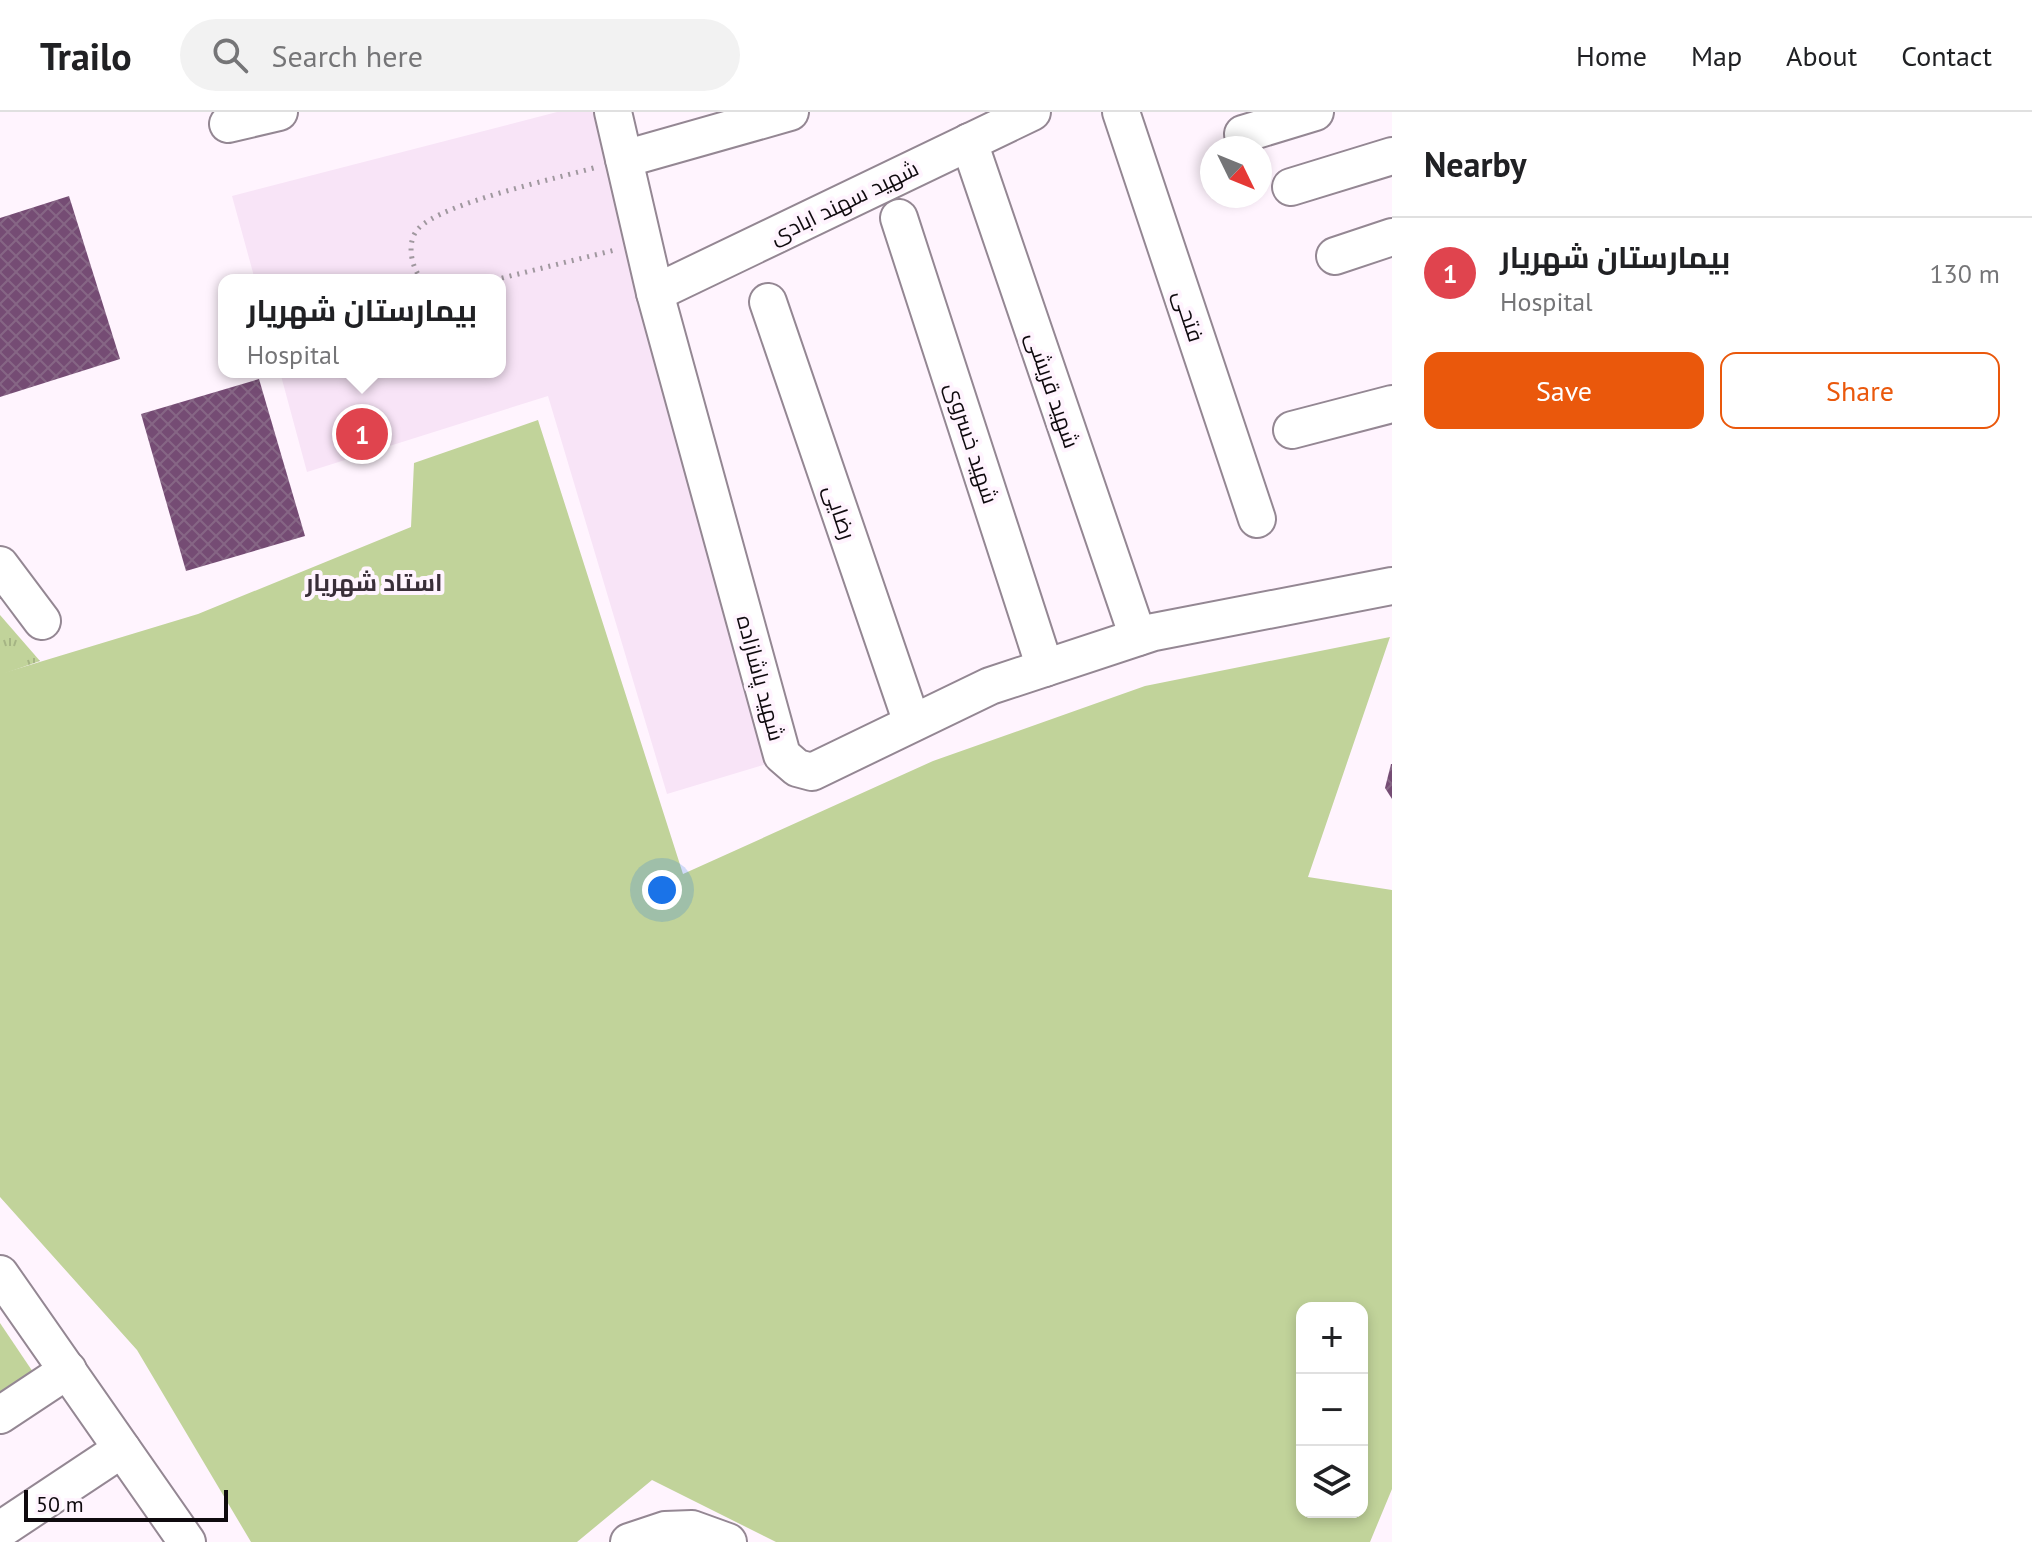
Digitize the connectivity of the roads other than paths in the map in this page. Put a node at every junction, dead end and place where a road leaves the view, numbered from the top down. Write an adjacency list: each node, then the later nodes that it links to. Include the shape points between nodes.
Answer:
1 (279, 112): 7 (street)
2 (613, 112): 11 (street, شهید پاشازاده)
3 (790, 112): 11 (street)
4 (1032, 112): 9 (street, شهید سهند ابادی)
5 (1121, 112): 20 (street, فتحی)
6 (1315, 112): 8 (street)
7 (228, 124)
8 (1243, 134)
9 (969, 142): 16 (street, شهید سهند ابادی); 24 (street, شهید قریشی)
10 (1392, 156): 12 (street)
11 (624, 159): 16 (street, شهید پاشازاده)
12 (1291, 187)
13 (899, 218): 25 (street, شهید خسروی)
14 (1392, 237): 15 (street)
15 (1335, 256)
16 (655, 293): 26 (street, شهید پاشازاده, via 782,755 812,772)
17 (768, 302): 26 (street, رضایی)
18 (1392, 404): 19 (street)
19 (1292, 430)
20 (1257, 519)
21 (0, 565): 23 (street)
22 (1392, 586): 24 (street, شهید پاشازاده)
23 (42, 621)
24 (1138, 637): 25 (street, شهید پاشازاده)
25 (1045, 668): 26 (street, شهید پاشازاده, via 990,686)
26 (912, 723)
27 (0, 1274): 28 (street)
28 (68, 1370): 29 (street); 30 (street)
29 (0, 1415)
30 (122, 1449): 31 (street); 32 (street)
31 (0, 1530)
32 (187, 1542)
33 (629, 1542): 34 (street, via 665,1530 692,1529)
34 (728, 1542)

